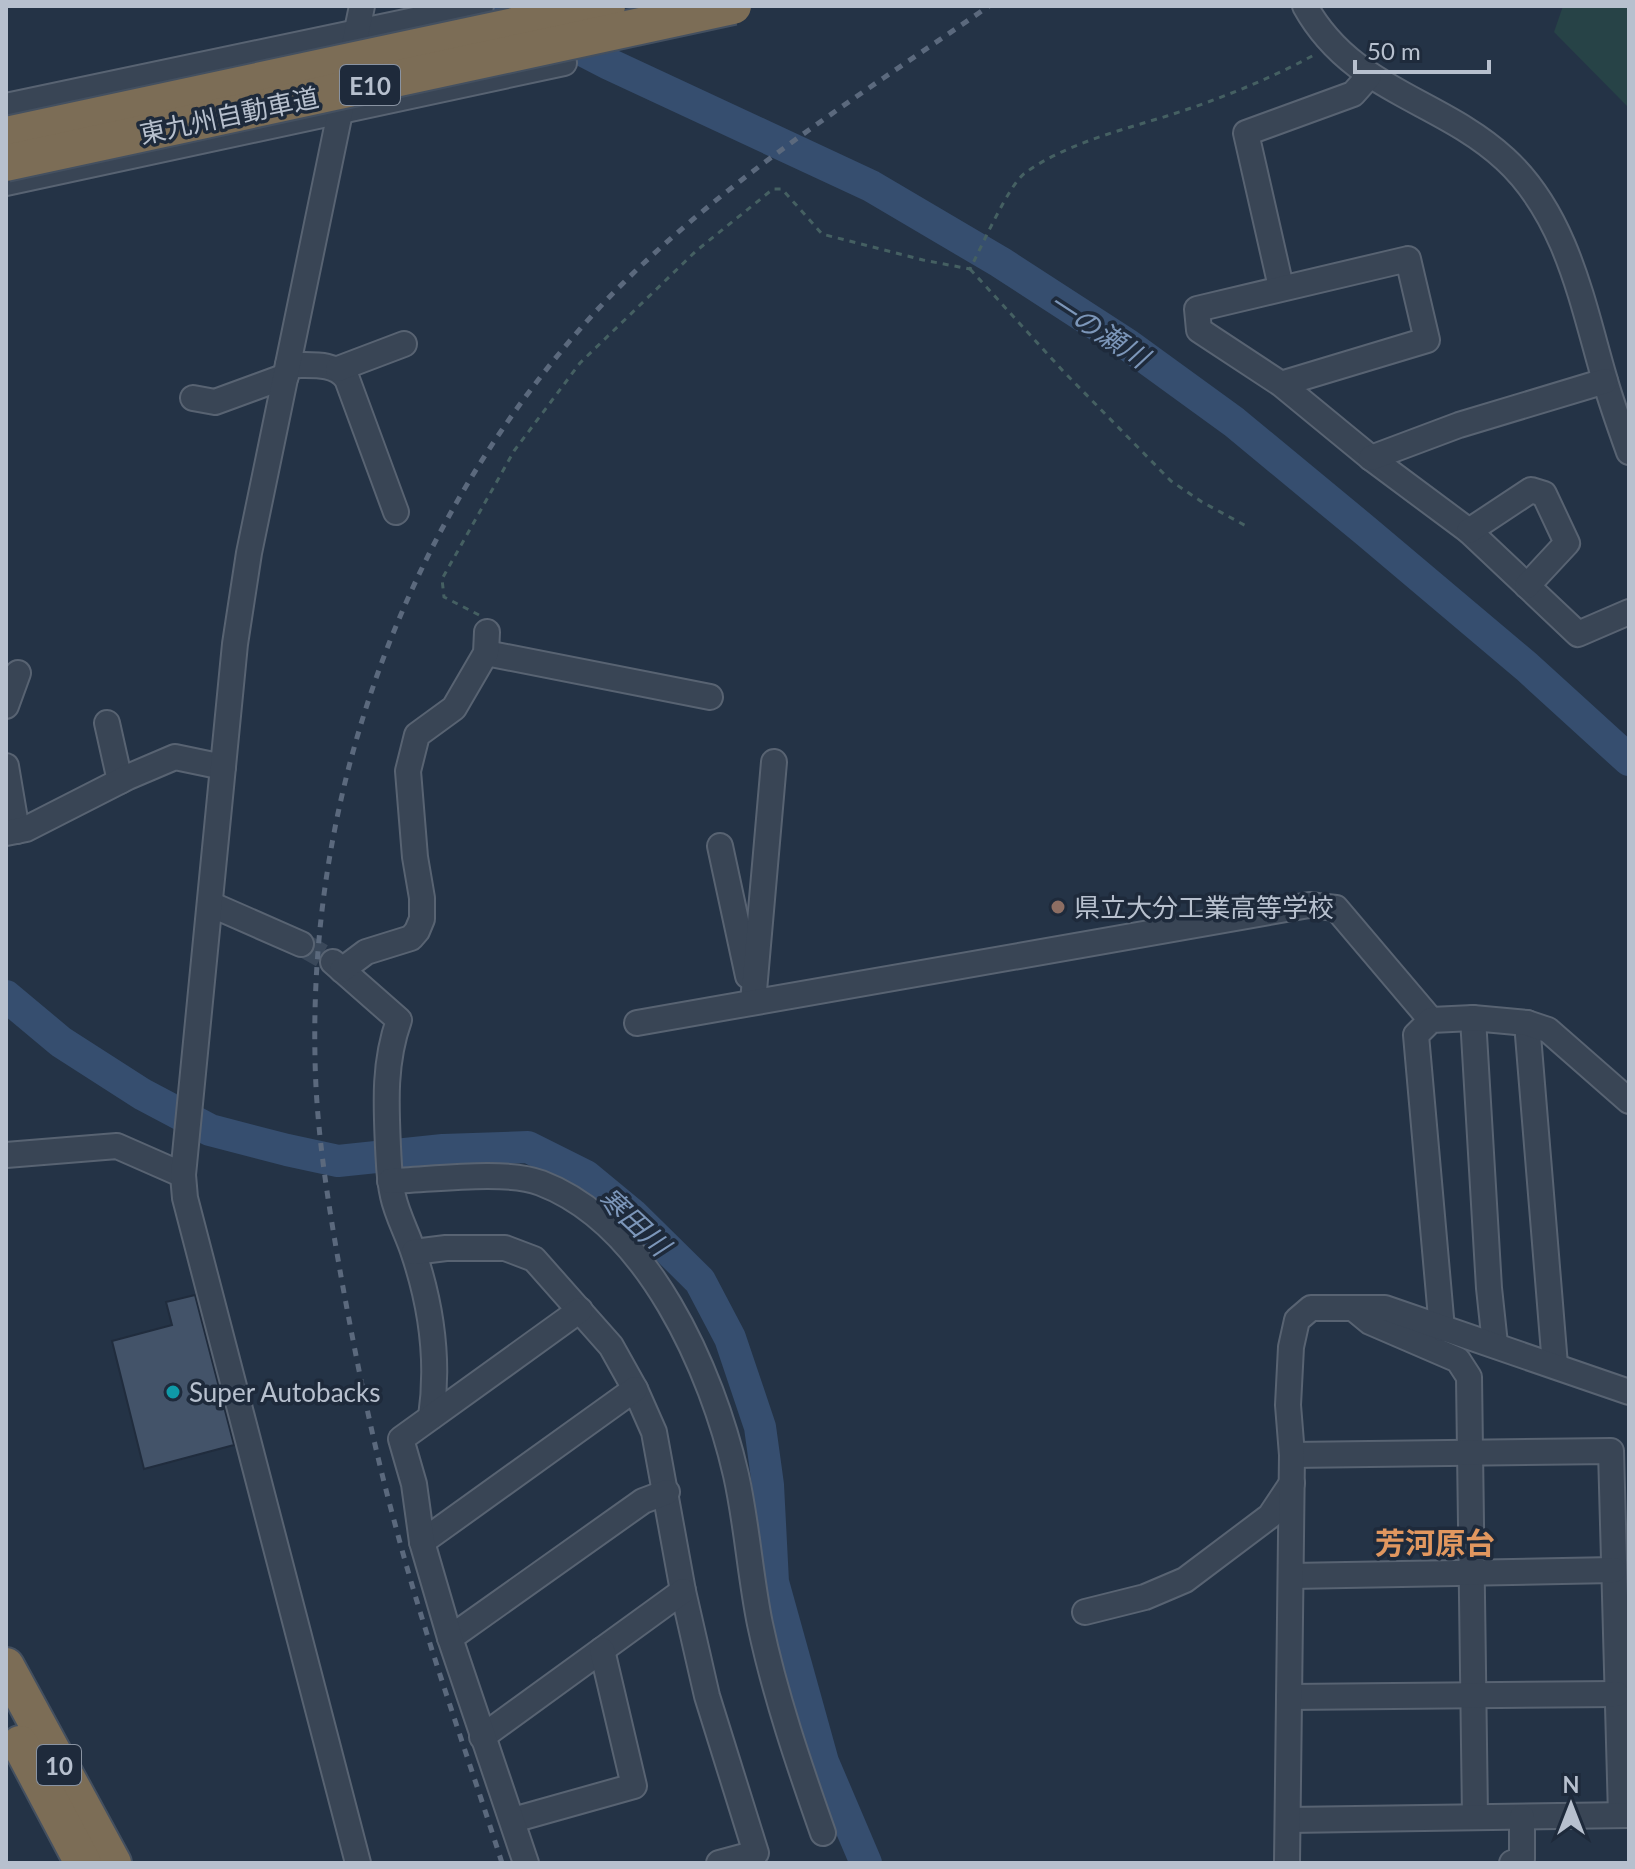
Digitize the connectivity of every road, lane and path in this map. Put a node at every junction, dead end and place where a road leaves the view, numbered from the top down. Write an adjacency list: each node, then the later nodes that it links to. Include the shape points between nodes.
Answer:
1 (362, 6): 6 (street)
2 (607, 6): 12 (highway, 東九州自動車道 / E10, bridge)
3 (733, 6): 13 (highway, 東九州自動車道 / E10, bridge)
4 (1305, 6): 7 (street)
5 (474, 8): 6 (street)
6 (357, 32): 10 (street); 11 (street)
7 (1334, 45): 9 (street); 15 (path, via 1285,71 1081,144 1022,174)
8 (564, 63): 11 (street)
9 (1369, 76): 16 (street, via 1353,94 1246,133); 20 (street, via 1477,137 1506,160 1544,206 1578,283)
10 (6, 106)
11 (340, 112): 14 (street); 19 (street)
12 (6, 135)
13 (6, 163)
14 (6, 183)
15 (970, 269): 26 (path, via 1171,481); 30 (path, via 822,234 782,189 773,189 696,251 580,363 514,451 442,579 444,597 483,617)
16 (1281, 287): 21 (street, via 1197,309 1199,330); 21 (street, via 1408,259 1427,340)
17 (404, 344): 18 (street)
18 (338, 369): 19 (street); 25 (street, via 350,385)
19 (287, 370): 22 (street, via 215,402); 37 (street, via 249,553)
20 (1605, 381): 23 (street); 24 (street)
21 (1281, 384): 24 (street)
22 (193, 398)
23 (1629, 452)
24 (1371, 458): 27 (street)
25 (396, 512)
26 (1248, 527)
27 (1469, 531): 28 (street); 28 (street, via 1531,490 1544,494 1567,543)
28 (1527, 586): 29 (street, via 1578,634)
29 (1629, 612)
30 (486, 642): 32 (street); 51 (street, via 454,708 417,735 408,771 422,898 417,931 338,966 399,1020 386,1093)
31 (18, 673): 33 (street)
32 (710, 697)
33 (6, 706)
34 (107, 723): 38 (street)
35 (774, 762): 43 (street)
36 (6, 766): 39 (street)
37 (223, 767): 38 (street, via 175,757); 41 (street)
38 (120, 781): 39 (street)
39 (12, 832)
40 (720, 846): 43 (street)
41 (210, 904): 42 (street); 50 (street)
42 (301, 944)
43 (753, 1002): 45 (street, via 1309,905 1336,908); 46 (street)
44 (1473, 1018): 45 (street); 47 (street); 56 (street)
45 (1431, 1020): 55 (street, via 1416,1035)
46 (637, 1023)
47 (1527, 1023): 48 (street, via 1548,1030); 57 (street)
48 (1629, 1101)
49 (6, 1155): 50 (street, via 117,1146)
50 (184, 1170): 90 (street, via 185,1198)
51 (390, 1181): 52 (street); 86 (street, via 538,1181 596,1217 664,1295 710,1389 728,1445 761,1627)
52 (414, 1252): 54 (street, via 505,1248 520,1253 534,1259); 60 (street, via 432,1322)
53 (1353, 1308): 55 (street, via 1385,1308); 61 (street, via 1370,1322 1458,1360 1469,1377); 62 (street, via 1311,1308 1297,1320 1288,1405)
54 (580, 1310): 58 (street, via 611,1346); 60 (street)
55 (1442, 1329): 56 (street)
56 (1495, 1344): 57 (street)
57 (1555, 1365): 59 (street)
58 (635, 1389): 65 (street, via 654,1432); 66 (street)
59 (1629, 1392)
60 (431, 1417): 66 (street, via 401,1439)
61 (1470, 1453): 62 (street); 64 (street, via 1611,1451); 68 (street)
62 (1292, 1455): 63 (street)
63 (1292, 1483): 69 (street); 72 (street, via 1270,1516 1185,1580 1145,1597)
64 (1620, 1484): 67 (street)
65 (667, 1492): 70 (street); 73 (street, via 643,1501)
66 (422, 1542): 73 (street)
67 (1614, 1570): 68 (street); 71 (street)
68 (1472, 1573): 69 (street); 76 (street)
69 (1291, 1576): 77 (street)
70 (683, 1591): 74 (street); 87 (street, via 707,1696 756,1853)
71 (1622, 1604): 78 (street)
72 (1085, 1612)
73 (450, 1638): 80 (street)
74 (602, 1650): 80 (street); 84 (street, via 634,1786)
75 (6, 1666): 79 (highway, 10)
76 (1474, 1696): 77 (street); 78 (street); 82 (street)
77 (1289, 1697): 85 (street)
78 (1625, 1703): 81 (street)
79 (13, 1711): 88 (highway, 10); 89 (highway, 10)
80 (482, 1737): 84 (street)
81 (1625, 1815): 83 (street)
82 (1475, 1817): 83 (street); 85 (street)
83 (1522, 1817): 93 (street, via 1522,1859)
84 (513, 1820): 91 (street)
85 (1288, 1820): 92 (street)
86 (823, 1833)
87 (726, 1862)
88 (83, 1863)
89 (113, 1863)
90 (358, 1863)
91 (526, 1863)
92 (1287, 1863)
93 (1512, 1863)

